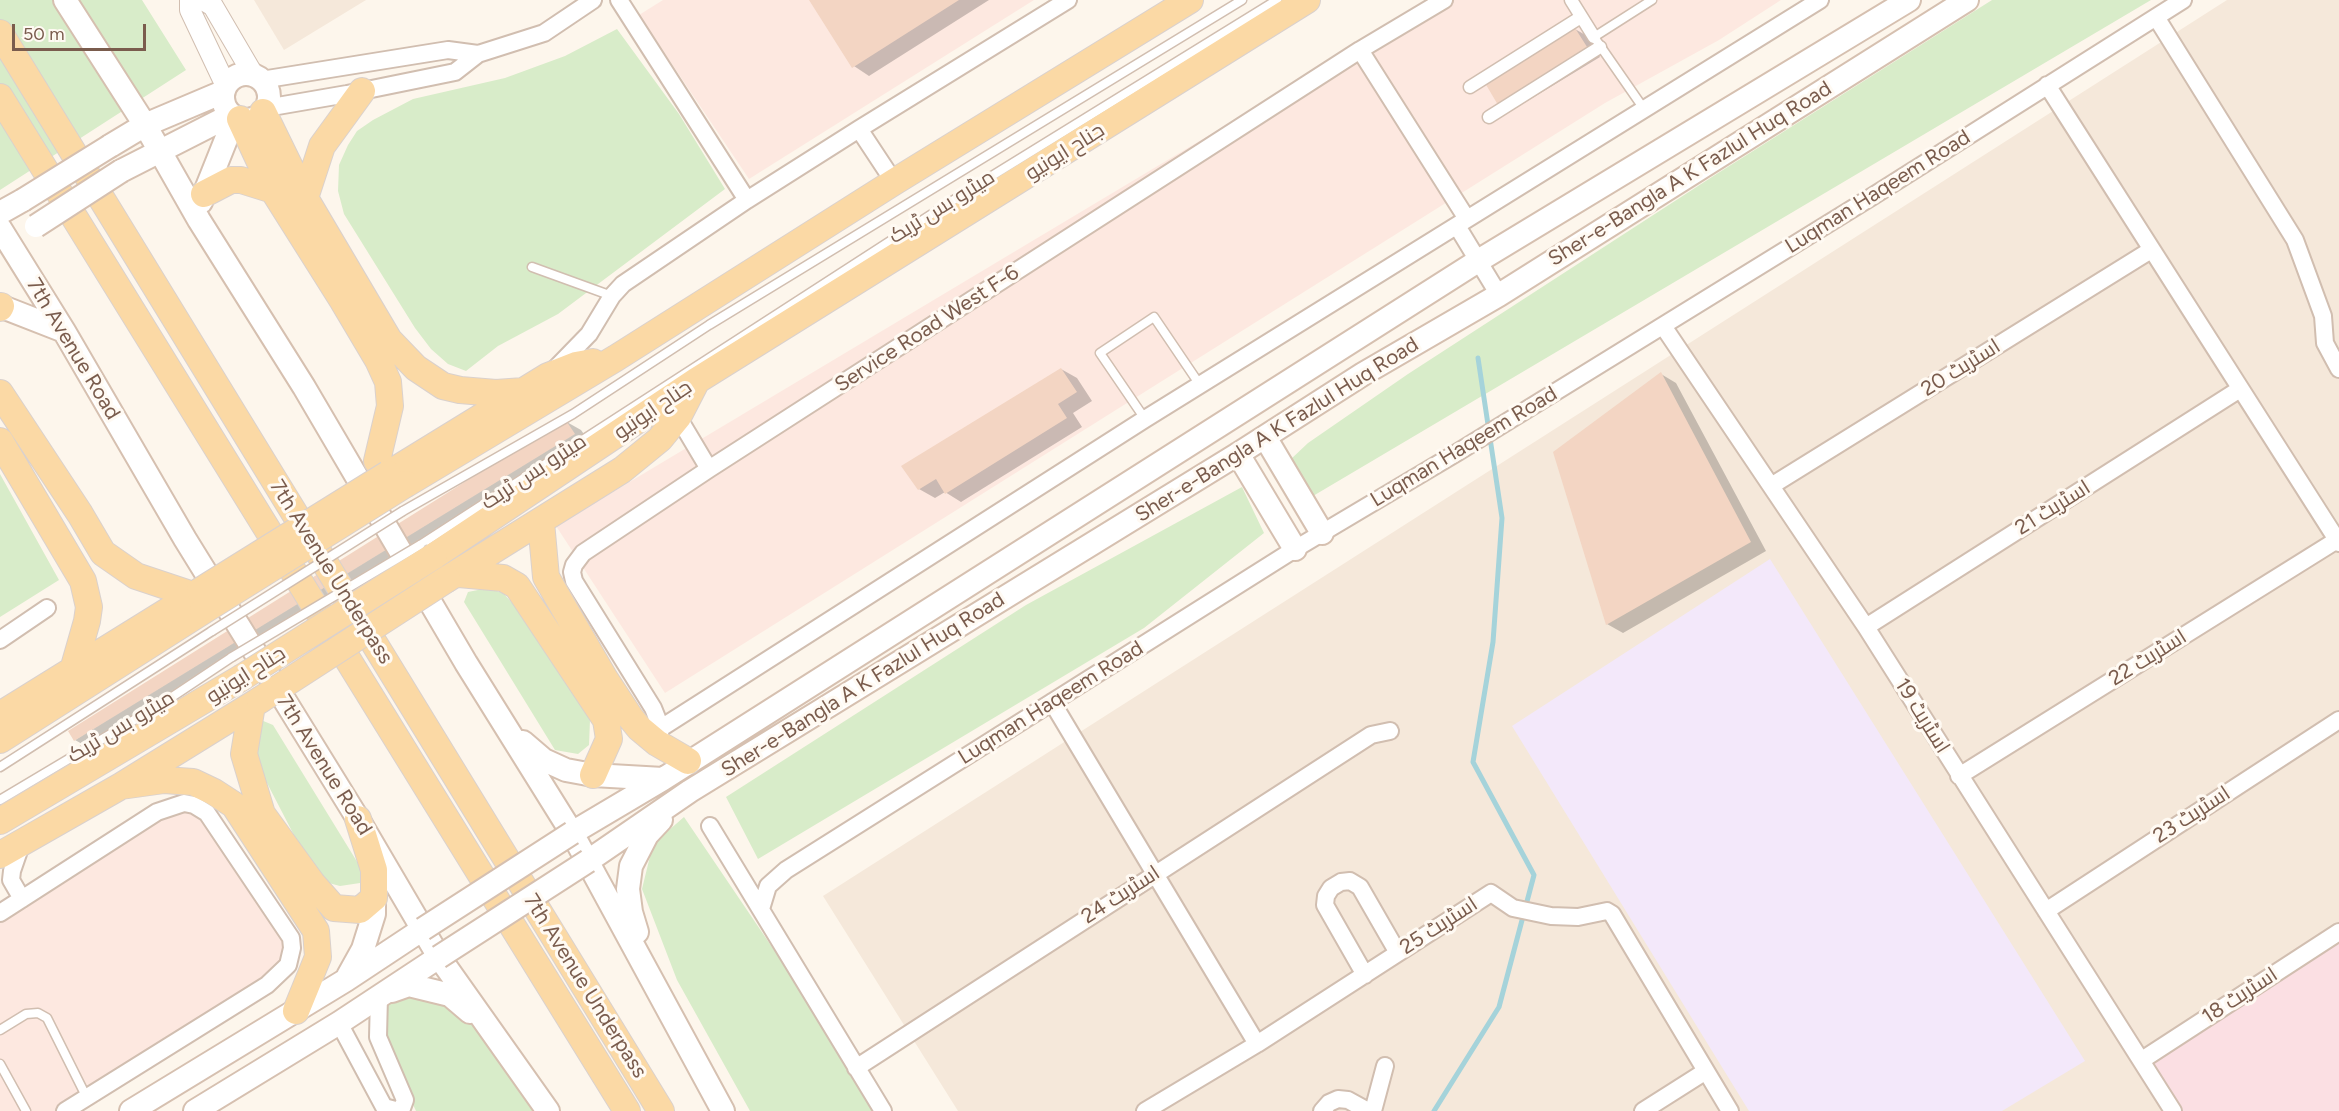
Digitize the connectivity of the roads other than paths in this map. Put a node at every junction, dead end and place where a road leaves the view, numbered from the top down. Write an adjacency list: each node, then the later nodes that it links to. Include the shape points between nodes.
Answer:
1 (65, 0): 33 (main road)
2 (190, 0): 27 (street, via 190,10)
3 (204, 0): 24 (street, via 213,6)
4 (593, 0): 23 (street, via 544,33)
5 (618, 0): 39 (street)
6 (1068, 0): 34 (street)
7 (1242, 0): 74 (lane, میٹرو بس ٹریک, bridge, via 748,302 573,414 403,511)
8 (1277, 0): 72 (lane, میٹرو بس ٹریک, via 969,190)
9 (1307, 0): 55 (main road, جناح ایونیو)
10 (1444, 0): 22 (street, Service Road West F-6)
11 (1571, 0): 18 (street)
12 (1652, 0): 21 (lane)
13 (1820, 0): 30 (street)
14 (1910, 0): 45 (main road, Sher-e-Bangla A K Fazlul Huq Road)
15 (1967, 0): 47 (main road, Sher-e-Bangla A K Fazlul Huq Road)
16 (2183, 0): 19 (street, Luqman Haqeem Road)
17 (1178, 3): 36 (main road)
18 (1581, 17): 21 (street); 26 (street)
19 (2156, 17): 25 (street, Luqman Haqeem Road); 53 (street, via 2295,240 2323,316 2325,344)
20 (0, 33): 135 (main road, 7th Avenue Underpass)
21 (1597, 42): 30 (lane); 32 (street)
22 (1360, 50): 42 (street); 65 (street, Service Road West F-6)
23 (477, 54): 24 (street, via 448,50); 28 (street, via 455,72)
24 (257, 78): 27 (main road, via 238,76); 31 (main road, via 267,88 268,98)
25 (2047, 86): 44 (street); 50 (street, Luqman Haqeem Road)
26 (1470, 87)
27 (224, 89): 31 (main road, via 223,100); 33 (main road)
28 (362, 91): 31 (street); 38 (main road, via 322,146)
29 (0, 97): 134 (main road, 7th Avenue Underpass)
30 (1644, 109): 42 (street)
31 (247, 114): 35 (main road); 37 (main road); 38 (main road); 40 (main road)
32 (1489, 117)
33 (145, 125): 35 (main road); 41 (main road, bridge)
34 (859, 129): 36 (street); 39 (street)
35 (159, 151): 40 (main road); 43 (main road, bridge, via 36,225)
36 (894, 182): 52 (main road)
37 (273, 190): 40 (main road, via 231,180); 66 (main road, via 349,310 388,382)
38 (305, 198): 58 (main road, via 389,340 416,368 443,386 460,390)
39 (747, 200): 48 (street, via 623,284)
40 (200, 204): 84 (main road)
41 (0, 213)
42 (1462, 222): 45 (street); 56 (street)
43 (3, 239): 51 (main road, 7th Avenue Road)
44 (2151, 250): 57 (street); 67 (street, اسٹریٹ 20)
45 (1478, 261): 47 (street); 88 (main road, Sher-e-Bangla A K Fazlul Huq Road)
46 (532, 267): 48 (lane)
47 (1499, 295): 62 (main road, Sher-e-Bangla A K Fazlul Huq Road, via 1363,374)
48 (612, 296): 54 (street, via 589,334)
49 (0, 307): 51 (main road)
50 (1663, 326): 67 (street, اسٹریٹ 19); 69 (street, Luqman Haqeem Road)
51 (64, 331): 96 (main road, 7th Avenue Road, via 185,539)
52 (616, 358): 54 (main road, via 576,365); 66 (main road)
53 (2339, 369)
54 (548, 376): 58 (main road)
55 (696, 381): 60 (main road); 72 (main road, جناح ایونیو)
56 (1200, 385): 61 (street); 61 (lane, via 1154,317 1100,352)
57 (2240, 389): 70 (street); 76 (street, اسٹریٹ 21)
58 (524, 391): 66 (main road)
59 (0, 393): 74 (main road, via 103,553 136,576)
60 (678, 417): 65 (street); 68 (main road, via 660,439 622,470)
61 (1145, 419): 86 (street)
62 (1265, 437): 64 (main road, Sher-e-Bangla A K Fazlul Huq Road); 69 (main road)
63 (0, 441): 79 (main road, via 83,581 89,607)
64 (1238, 454): 71 (main road); 94 (main road, Sher-e-Bangla A K Fazlul Huq Road)
65 (709, 469): 86 (street, Service Road West F-6, via 583,553 572,572 653,708)
66 (392, 472): 74 (main road, bridge); 74 (main road, bridge, via 349,498)
67 (1771, 486): 76 (street, اسٹریٹ 19)
68 (541, 522): 73 (main road); 86 (main road, via 546,578 630,717)
69 (1322, 533): 71 (street, Luqman Haqeem Road)
70 (2338, 542): 91 (street, اسٹریٹ 22)
71 (1295, 549): 81 (street, Luqman Haqeem Road)
72 (427, 551): 78 (main road, جناح ایونیو, bridge)
73 (453, 576): 80 (main road, bridge); 90 (main road, via 503,578 517,586 606,720 609,739)
74 (202, 607): 79 (main road); 87 (main road); 89 (lane, میٹرو بس ٹریک)
75 (47, 608): 77 (street)
76 (1866, 627): 91 (street, اسٹریٹ 19)
77 (0, 640)
78 (237, 668): 95 (lane, میٹرو بس ٹریک, via 166,701); 97 (main road, جناح ایونیو)
79 (73, 670): 82 (main road)
80 (256, 702): 93 (main road); 104 (main road, via 244,754 262,814 334,908 360,910)
81 (1052, 702): 103 (street); 106 (street, Luqman Haqeem Road, via 786,870 768,886)
82 (0, 715)
83 (2339, 720): 107 (street, اسٹریٹ 23)
84 (504, 725): 90 (main road, via 544,760 566,770); 99 (main road)
85 (1390, 731): 103 (street, اسٹریٹ 24, via 1371,735)
86 (659, 735): 88 (main road)
87 (0, 740)
88 (688, 761): 92 (main road, Sher-e-Bangla A K Fazlul Huq Road)
89 (0, 768)
90 (593, 775): 92 (main road)
91 (1959, 776): 107 (street, اسٹریٹ 19)
92 (663, 779): 99 (main road, Sher-e-Bangla A K Fazlul Huq Road)
93 (121, 786): 100 (main road); 117 (main road, via 164,780 192,782 234,805 316,931 318,957)
94 (690, 792): 102 (main road, Sher-e-Bangla A K Fazlul Huq Road); 113 (main road, via 646,834 631,866 631,912)
95 (0, 800)
96 (358, 819): 104 (main road, via 374,870); 109 (main road, 7th Avenue Road)
97 (0, 821)
98 (710, 826): 106 (street)
99 (572, 833): 102 (main road); 109 (main road, Sher-e-Bangla A K Fazlul Huq Road, bridge)
100 (22, 842): 101 (main road); 105 (street, via 11,880)
101 (0, 855)
102 (588, 861): 112 (main road, Sher-e-Bangla A K Fazlul Huq Road, bridge); 113 (main road)
103 (1155, 873): 121 (street); 125 (street, اسٹریٹ 24)
104 (374, 898): 115 (main road, via 374,914 363,950)
105 (22, 899): 108 (street); 127 (street, via 157,812 184,803 202,809 211,818 291,938 288,965 267,985)
106 (761, 909): 125 (street)
107 (2046, 911): 122 (street, اسٹریٹ 19)
108 (0, 913)
109 (423, 928): 112 (main road, 7th Avenue Road); 115 (main road)
110 (2339, 932): 122 (street, اسٹریٹ 18)
111 (1398, 953): 114 (street, اسٹریٹ 25); 114 (street, via 1360,887 1350,881 1331,888 1325,905); 126 (street, اسٹریٹ 25, via 1491,893 1513,908 1551,916 1578,917 1607,911)
112 (439, 957): 116 (main road); 119 (main road, 7th Avenue Road)
113 (647, 968): 136 (main road)
114 (1365, 975): 121 (street, اسٹریٹ 25)
115 (346, 980): 117 (main road)
116 (380, 996): 118 (main road); 119 (main road, via 409,985 450,995); 132 (street, via 378,1037 405,1100)
117 (296, 1011): 130 (main road)
118 (339, 1023): 131 (main road); 132 (street, via 384,1107)
119 (488, 1027): 133 (main road, 7th Avenue Road)
120 (0, 1030): 127 (lane, via 26,1014 38,1013 47,1018)
121 (1257, 1044): 138 (street, اسٹریٹ 25)
122 (2142, 1060): 144 (street, اسٹریٹ 19)
123 (0, 1064): 128 (lane)
124 (1385, 1066): 141 (street)
125 (856, 1068): 137 (street)
126 (1706, 1071): 142 (street); 143 (street, اسٹریٹ 25)
127 (87, 1098): 129 (street)
128 (26, 1111)
129 (65, 1111)
130 (131, 1111)
131 (195, 1111)
132 (400, 1111)
133 (548, 1111)
134 (627, 1111)
135 (661, 1111)
136 (723, 1111)
137 (883, 1111)
138 (1145, 1111)
139 (1322, 1111): 140 (street, via 1338,1099)
140 (1368, 1111)
141 (1373, 1111)
142 (1643, 1111)
143 (1730, 1111)
144 (2173, 1111)

